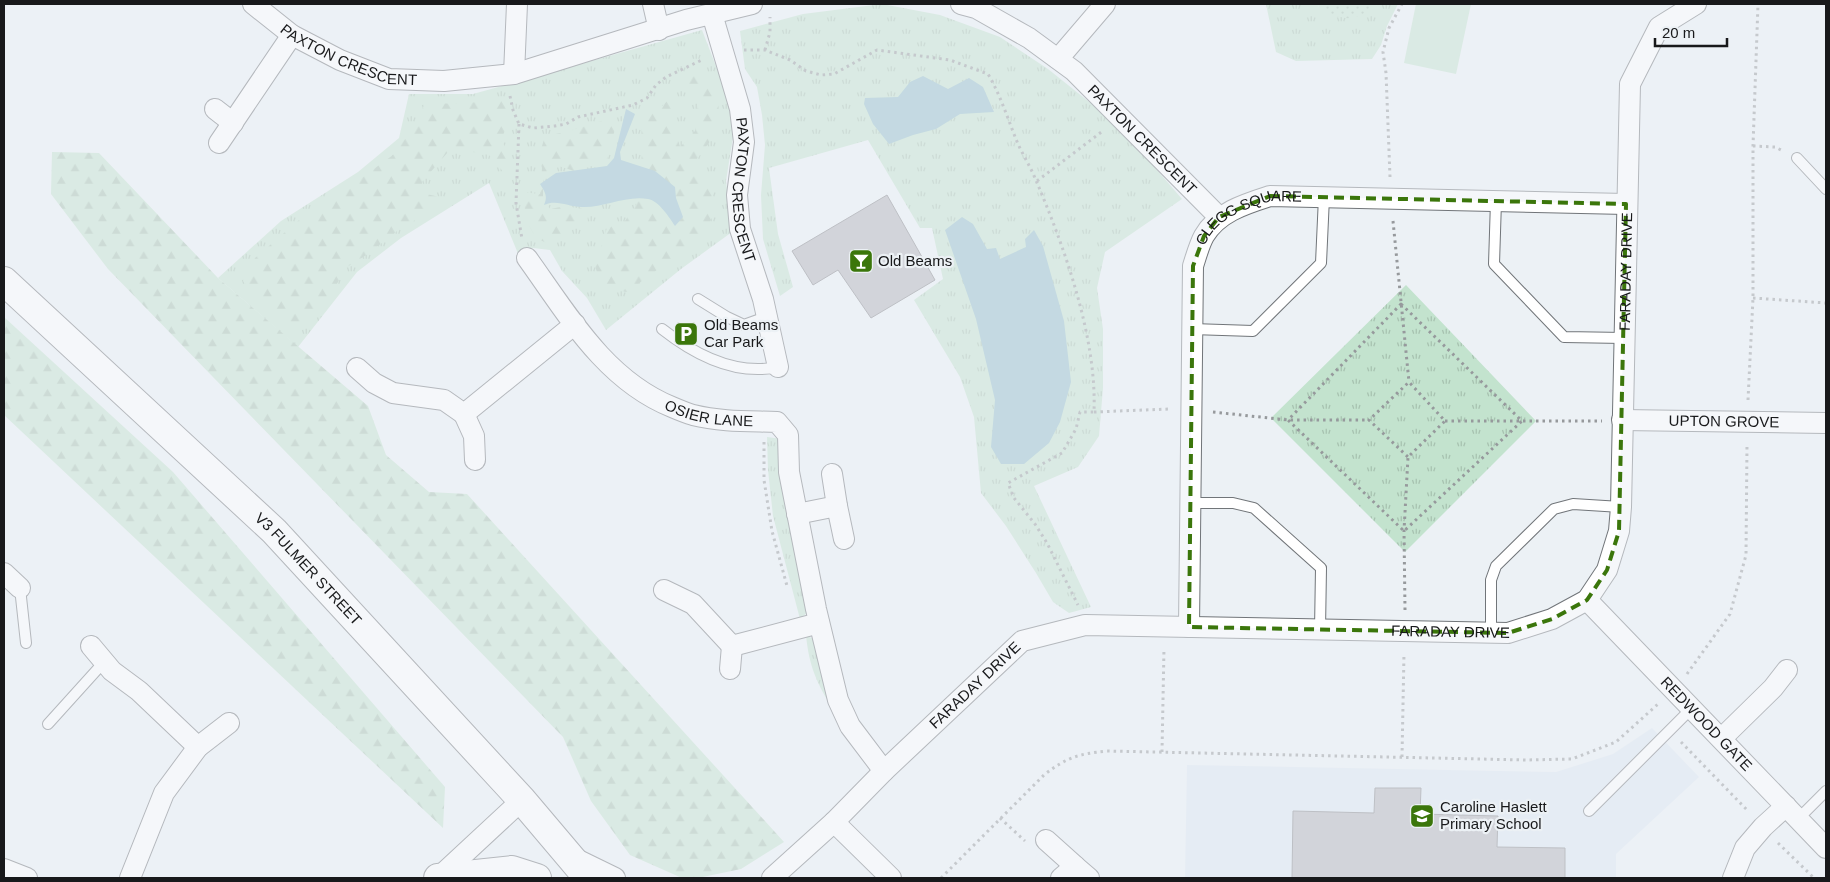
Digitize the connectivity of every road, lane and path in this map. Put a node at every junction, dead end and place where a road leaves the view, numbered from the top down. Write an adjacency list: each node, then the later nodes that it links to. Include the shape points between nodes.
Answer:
1 (253, 4): 13 (street, PAXTON CRESCENT)
2 (517, 4): 17 (street)
3 (653, 4): 12 (street)
4 (752, 4): 11 (street, PAXTON CRESCENT)
5 (961, 4): 16 (street, PAXTON CRESCENT, via 976,8 1029,38)
6 (1105, 4): 16 (street)
7 (1402, 4): 28 (path, via 1389,28 1383,52)
8 (1696, 4): 30 (street, FARADAY DRIVE, via 1659,27 1630,84)
9 (1758, 4): 23 (path)
10 (771, 10): 14 (path, via 770,32)
11 (712, 14): 12 (street, PAXTON CRESCENT); 15 (street, PAXTON CRESCENT)
12 (659, 30): 17 (street, PAXTON CRESCENT)
13 (292, 35): 17 (street, PAXTON CRESCENT, via 340,60 389,79 444,81); 20 (street)
14 (764, 50): 15 (path); 25 (path, via 821,74 834,74 877,50 950,60 988,74)
15 (724, 54): 21 (path, via 666,77 656,84 647,98 632,104 555,126 533,128); 38 (street, PAXTON CRESCENT, via 740,109 744,142 737,195 740,229)
16 (1058, 59): 19 (street, PAXTON CRESCENT)
17 (514, 74): 21 (path, via 510,94)
18 (215, 109): 20 (street)
19 (1120, 118): 25 (path); 31 (street, PAXTON CRESCENT)
20 (233, 123): 22 (street)
21 (519, 124): 32 (path, via 516,203)
22 (219, 143)
23 (1753, 146): 24 (path, via 1775,147); 34 (path)
24 (1797, 158): 26 (lane)
25 (1037, 181): 47 (path, via 1077,295 1095,386)
26 (1826, 189)
27 (1324, 198): 28 (street, CLEGG SQUARE); 31 (street, CLEGG SQUARE, via 1270,196 1244,204); 41 (lane, via 1321,263 1274,311 1253,331)
28 (1391, 199): 29 (street, CLEGG SQUARE); 37 (path)
29 (1496, 201): 30 (street, CLEGG SQUARE); 42 (lane, via 1494,264 1564,337)
30 (1626, 204): 42 (street, FARADAY DRIVE)
31 (1219, 217): 41 (street, CLEGG SQUARE, via 1204,236 1193,266)
32 (527, 258): 39 (street, OSIER LANE)
33 (4, 281): 94 (street, V3 FULMER STREET, via 274,531)
34 (1753, 298): 36 (path); 54 (path)
35 (698, 299): 38 (lane, via 744,325)
36 (1826, 303)
37 (1402, 304): 45 (path); 49 (path); 53 (path)
38 (766, 317): 43 (street, PAXTON CRESCENT)
39 (575, 324): 48 (street); 62 (street, OSIER LANE, via 627,382 660,402 692,415 734,422 777,422 788,436 789,472)
40 (662, 329): 43 (lane, via 693,351 714,360 750,370)
41 (1192, 329): 46 (street, CLEGG SQUARE)
42 (1624, 338): 51 (street, FARADAY DRIVE)
43 (778, 366)
44 (357, 368): 48 (street, via 374,383 393,393 444,400)
45 (1409, 382): 50 (path); 52 (path)
46 (1192, 410): 47 (path, via 1160,408); 49 (path); 59 (street, CLEGG SQUARE)
47 (1094, 412): 70 (path, via 1080,412 1076,430 1062,454 1008,483 1014,498 1047,543 1076,598)
48 (464, 414): 57 (street, via 474,436)
49 (1288, 420): 50 (path); 63 (path)
50 (1369, 420): 56 (path)
51 (1622, 420): 53 (path); 54 (street, UPTON GROVE); 61 (street, FARADAY DRIVE)
52 (1446, 422): 53 (path); 56 (path)
53 (1522, 422): 63 (path)
54 (1747, 422): 55 (street, UPTON GROVE); 82 (path, via 1746,555 1730,614 1692,669)
55 (1826, 423)
56 (1408, 457): 63 (path)
57 (475, 460)
58 (832, 474): 60 (street)
59 (1190, 503): 72 (street, CLEGG SQUARE); 73 (lane, via 1233,503 1254,508 1321,568)
60 (837, 506): 62 (street); 64 (street)
61 (1621, 507): 68 (street, FARADAY DRIVE, via 1619,531 1607,570); 75 (lane, via 1573,504 1554,509 1496,566 1491,580)
62 (797, 514): 69 (street, OSIER LANE)
63 (1404, 531): 74 (path)
64 (844, 539)
65 (4, 573): 66 (street)
66 (20, 588): 76 (lane)
67 (664, 590): 78 (street, via 693,604)
68 (1587, 600): 75 (street, FARADAY DRIVE, via 1552,618 1508,633); 82 (street, REDWOOD GATE)
69 (819, 623): 78 (street); 92 (street, OSIER LANE, via 838,700 850,726)
70 (1085, 624): 71 (street, FARADAY DRIVE); 92 (street, FARADAY DRIVE, via 1022,641)
71 (1164, 626): 72 (street, FARADAY DRIVE); 90 (path)
72 (1189, 627): 73 (street, FARADAY DRIVE)
73 (1320, 630): 74 (street, FARADAY DRIVE)
74 (1404, 630): 75 (street, FARADAY DRIVE); 91 (path)
75 (1492, 632)
76 (26, 643)
77 (91, 646): 79 (street)
78 (732, 646): 80 (street)
79 (104, 662): 85 (lane); 89 (street)
80 (730, 669)
81 (1787, 670): 88 (street, via 1774,688)
82 (1673, 689): 83 (street, REDWOOD GATE); 84 (path)
83 (1692, 708): 87 (lane); 88 (street, REDWOOD GATE)
84 (1651, 711): 87 (path); 91 (path, via 1616,742 1572,759)
85 (48, 724)
86 (229, 724): 89 (street)
87 (1669, 730): 95 (lane); 98 (path)
88 (1722, 738): 96 (street, REDWOOD GATE)
89 (198, 747): 105 (street, via 164,793)
90 (1162, 752): 91 (path); 112 (path, via 1107,751 1083,753 1065,760 1045,774)
91 (1402, 757)
92 (884, 771): 97 (street, FARADAY DRIVE)
93 (1826, 790): 96 (lane)
94 (522, 800): 101 (street, V3 FULMER STREET); 106 (street)
95 (1589, 811)
96 (1792, 813): 98 (street); 100 (street, REDWOOD GATE)
97 (834, 822): 110 (street, FARADAY DRIVE); 111 (street)
98 (1763, 827): 113 (street, via 1745,848); 114 (path)
99 (1046, 840): 103 (street)
100 (1826, 848)
101 (570, 856): 108 (street, V3 FULMER STREET); 109 (street)
102 (4, 869): 104 (street)
103 (1075, 874)
104 (27, 878)
105 (130, 878)
106 (438, 878): 107 (street, via 512,870)
107 (536, 878)
108 (588, 878)
109 (616, 878)
110 (772, 878)
111 (891, 878)
112 (940, 878)
113 (1733, 878)
114 (1814, 878)

